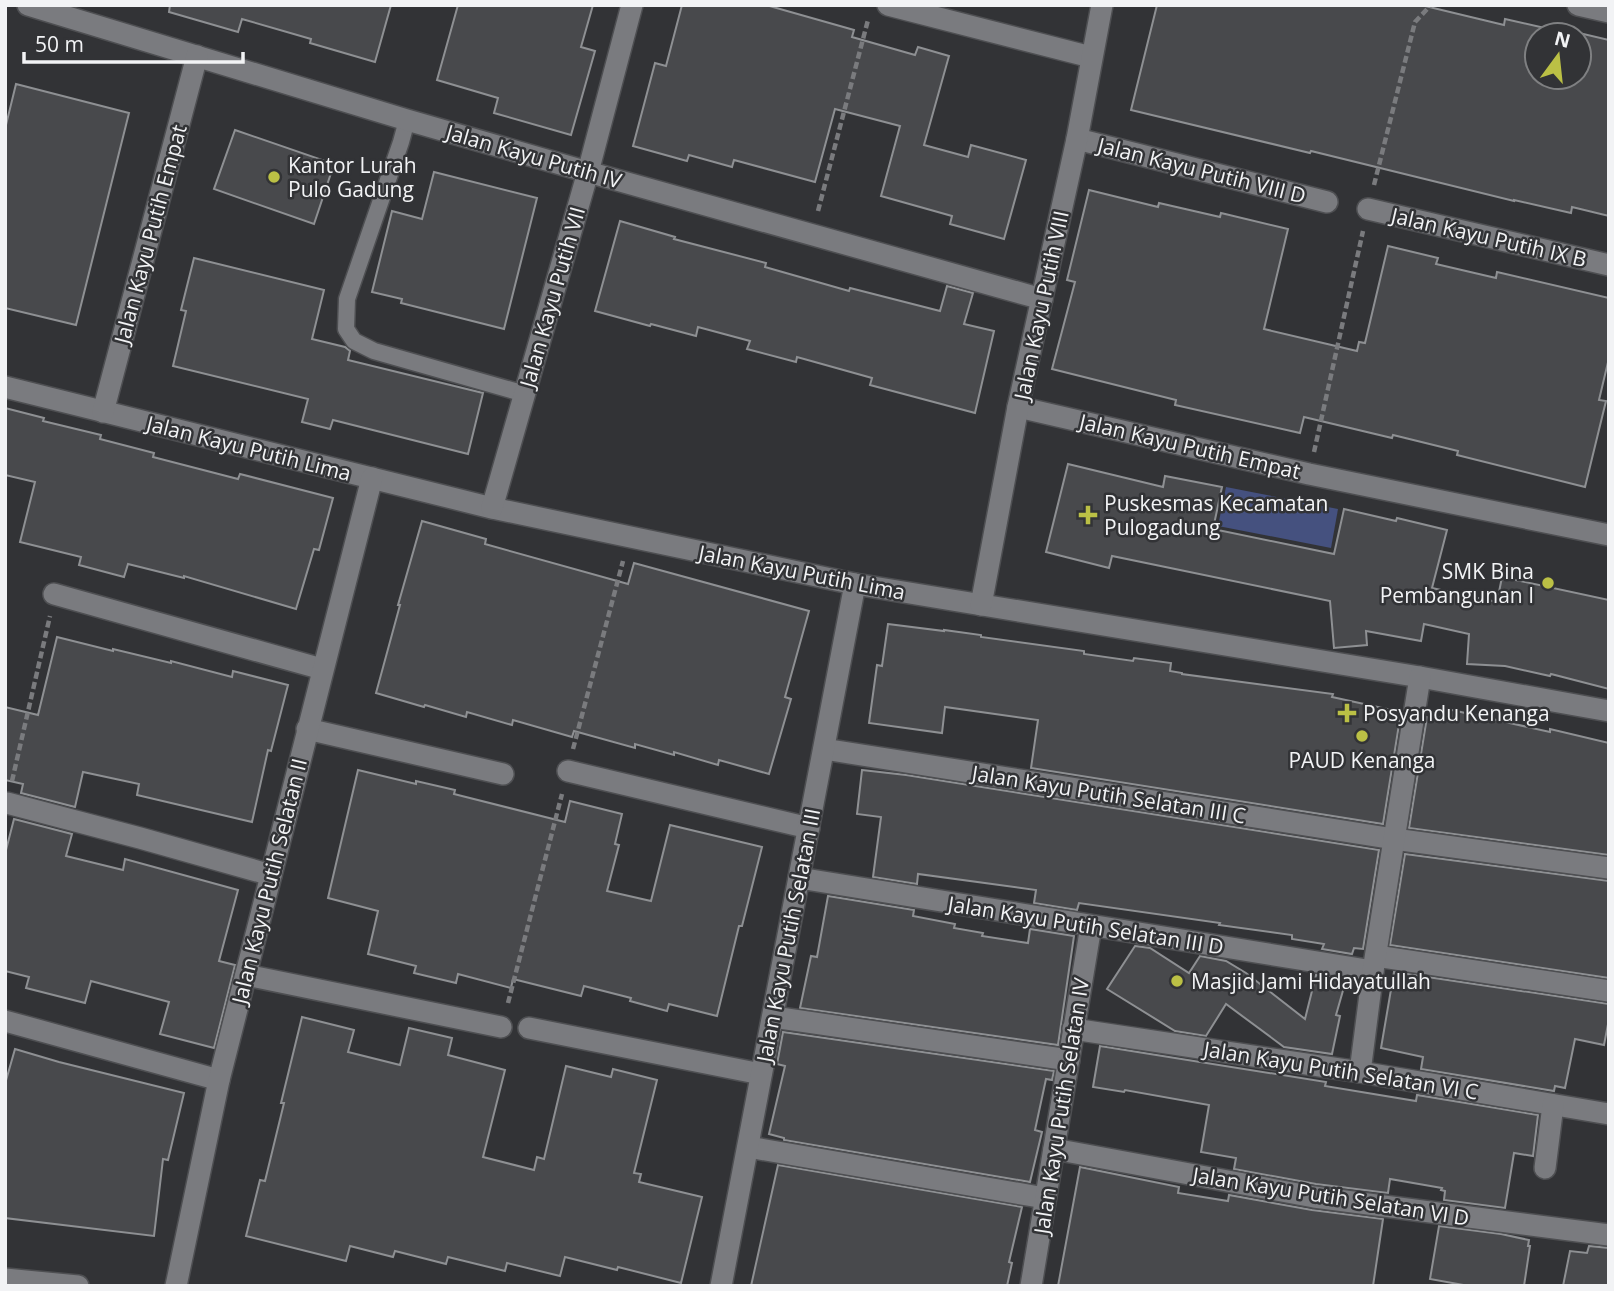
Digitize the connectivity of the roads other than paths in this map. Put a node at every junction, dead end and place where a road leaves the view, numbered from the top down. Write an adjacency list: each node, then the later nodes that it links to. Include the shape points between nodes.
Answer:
1 (28, 5): 8 (street, Jalan Kayu Putih IV)
2 (632, 5): 12 (street, Jalan Kayu Putih VII)
3 (888, 5): 6 (street)
4 (1102, 5): 9 (street, Jalan Kayu Putih VIII)
5 (1578, 5): 7 (street)
6 (943, 12): 9 (street)
7 (1609, 12)
8 (197, 57): 10 (street, Jalan Kayu Putih IV); 20 (street, Jalan Kayu Putih Empat)
9 (1091, 57): 11 (street, Jalan Kayu Putih VIII)
10 (407, 120): 12 (street, Jalan Kayu Putih IV); 18 (lane, via 347,299 346,330 354,341 374,351)
11 (1077, 139): 13 (street, Jalan Kayu Putih VIII D); 16 (street, Jalan Kayu Putih VIII)
12 (589, 172): 16 (street, Jalan Kayu Putih IV); 18 (street, Jalan Kayu Putih VII)
13 (1327, 202)
14 (1368, 209): 15 (street, Jalan Kayu Putih IX B)
15 (1609, 265)
16 (1042, 299): 19 (street, Jalan Kayu Putih VIII)
17 (5, 387): 20 (street, Jalan Kayu Putih Lima)
18 (525, 394): 22 (street, Jalan Kayu Putih VII)
19 (1018, 407): 23 (street, Jalan Kayu Putih Empat, via 1309,474); 26 (street, Jalan Kayu Putih VIII)
20 (103, 412): 21 (street, Jalan Kayu Putih Lima)
21 (372, 478): 22 (street, Jalan Kayu Putih Lima); 27 (street, Jalan Kayu Putih Selatan II)
22 (492, 508): 24 (street, Jalan Kayu Putih Lima)
23 (1609, 535)
24 (855, 584): 26 (street, Jalan Kayu Putih Lima); 31 (street, Jalan Kayu Putih Selatan III)
25 (54, 594): 27 (street)
26 (981, 605): 28 (street, Jalan Kayu Putih Lima)
27 (322, 669): 30 (street, Jalan Kayu Putih Selatan II)
28 (1420, 677): 29 (street, Jalan Kayu Putih Lima); 36 (street)
29 (1609, 711)
30 (307, 729): 33 (street); 38 (street, Jalan Kayu Putih Selatan II)
31 (824, 749): 35 (street, Jalan Kayu Putih Selatan III); 36 (street, Jalan Kayu Putih Selatan III C)
32 (568, 771): 35 (street)
33 (503, 774)
34 (7, 803): 38 (street)
35 (809, 828): 39 (street, Jalan Kayu Putih Selatan III)
36 (1394, 839): 37 (street, Jalan Kayu Putih Selatan III C); 41 (street)
37 (1609, 868)
38 (271, 875): 42 (street, Jalan Kayu Putih Selatan II)
39 (799, 878): 40 (street, Jalan Kayu Putih Selatan III D); 44 (street, Jalan Kayu Putih Selatan III)
40 (1091, 926): 41 (street, Jalan Kayu Putih Selatan III D); 48 (street, Jalan Kayu Putih Selatan IV)
41 (1375, 964): 43 (street, Jalan Kayu Putih Selatan III D); 50 (street)
42 (246, 975): 46 (street); 52 (street, Jalan Kayu Putih Selatan II)
43 (1609, 991)
44 (773, 1017): 49 (street); 51 (street, Jalan Kayu Putih Selatan III)
45 (5, 1021): 52 (street)
46 (502, 1027)
47 (529, 1028): 51 (street)
48 (1073, 1029): 49 (street, Jalan Kayu Putih Selatan IV); 50 (street, Jalan Kayu Putih Selatan VI C)
49 (1069, 1060): 56 (street, Jalan Kayu Putih Selatan IV)
50 (1360, 1072): 53 (street, Jalan Kayu Putih Selatan VI C)
51 (761, 1074): 55 (street, Jalan Kayu Putih Selatan III)
52 (219, 1080): 62 (street, Jalan Kayu Putih Selatan II)
53 (1553, 1105): 54 (street, Jalan Kayu Putih Selatan VI C); 57 (street)
54 (1609, 1114)
55 (748, 1147): 58 (street); 63 (street, Jalan Kayu Putih Selatan III)
56 (1054, 1149): 58 (street, Jalan Kayu Putih Selatan IV); 59 (street, Jalan Kayu Putih Selatan VI D, via 1314,1197)
57 (1545, 1168)
58 (1045, 1198): 64 (street, Jalan Kayu Putih Selatan IV)
59 (1609, 1235)
60 (5, 1279): 61 (street)
61 (78, 1286)
62 (176, 1286)
63 (721, 1286)
64 (1031, 1286)

